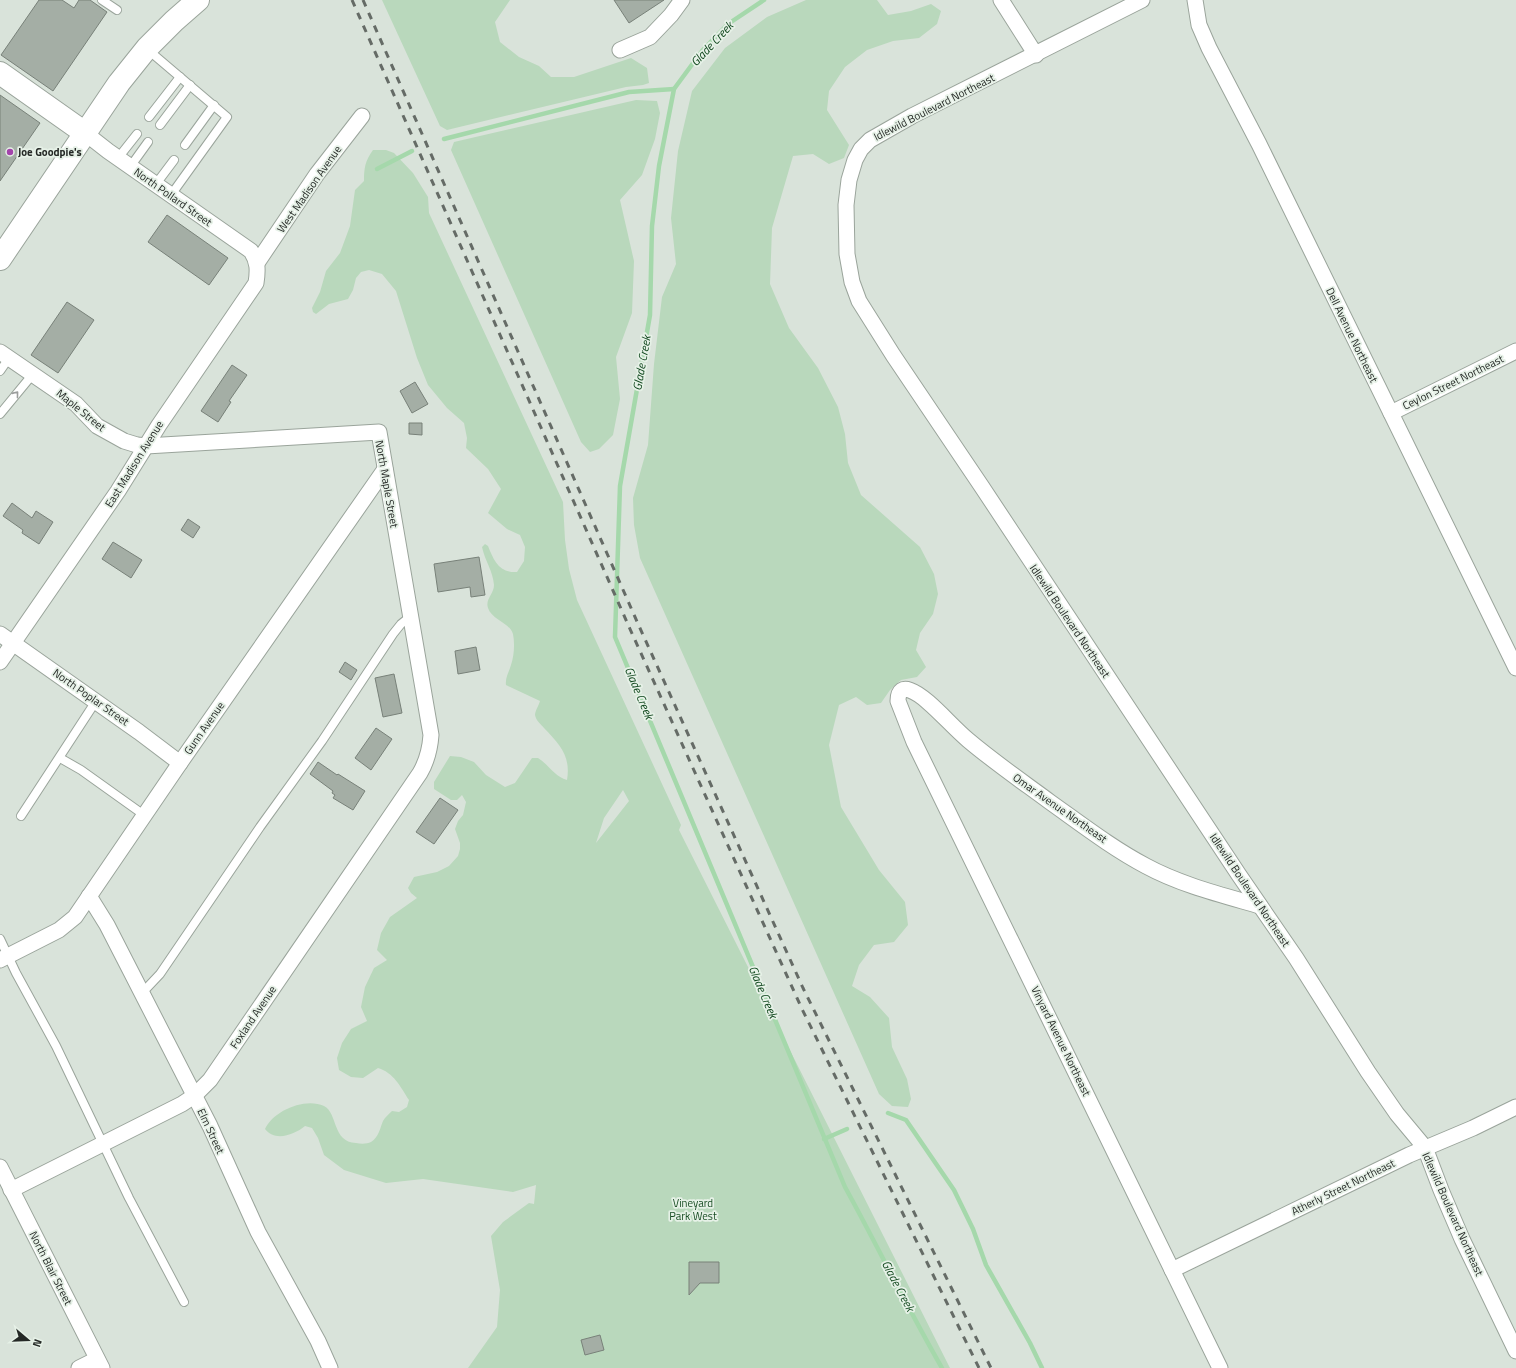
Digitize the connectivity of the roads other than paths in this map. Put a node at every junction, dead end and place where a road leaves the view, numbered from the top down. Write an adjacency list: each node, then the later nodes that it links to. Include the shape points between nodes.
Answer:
1 (102, 0): 7 (lane)
2 (198, 0): 8 (main road)
3 (682, 0): 9 (street, via 650,37)
4 (1001, 0): 10 (street)
5 (1142, 0): 10 (street, Idlewild Boulevard Northeast)
6 (1195, 0): 32 (street, Dell Avenue Northeast, via 1199,26 1209,48)
7 (117, 10)
8 (146, 48): 12 (lane); 18 (main road)
9 (620, 50)
10 (1036, 55): 49 (street, Idlewild Boulevard Northeast, via 912,116 870,140 861,149 849,180 846,205 847,254 852,282 859,301 893,355)
11 (0, 73): 18 (main road)
12 (180, 77): 13 (lane); 16 (lane)
13 (190, 85): 14 (lane); 17 (lane)
14 (214, 105): 21 (lane); 25 (lane, via 227,117)
15 (362, 116): 27 (street, West Madison Avenue, via 317,174)
16 (149, 117)
17 (160, 125)
18 (85, 133): 23 (street, North Pollard Street); 26 (main road)
19 (137, 134): 23 (lane)
20 (148, 142): 23 (lane)
21 (185, 145)
22 (174, 160): 24 (lane)
23 (124, 162): 24 (street, North Pollard Street)
24 (156, 184): 25 (street, North Pollard Street)
25 (171, 195): 27 (street, North Pollard Street, via 251,251)
26 (0, 259)
27 (257, 263): 34 (street, East Madison Avenue, via 256,283)
28 (1516, 351): 32 (street, Ceylon Street Northeast)
29 (4, 355): 30 (lane); 31 (street, Maple Street)
30 (0, 371)
31 (33, 374): 33 (lane, one-way to 31); 34 (street, Maple Street, via 76,404 97,426 124,441)
32 (1391, 413): 40 (street, Dell Avenue Northeast)
33 (0, 414)
34 (146, 446): 35 (street, North Maple Street, via 378,432); 38 (street, East Madison Avenue)
35 (385, 469): 36 (street, North Maple Street); 44 (street, Gunn Avenue)
36 (411, 616): 45 (street, North Maple Street, via 431,735); 52 (lane, via 393,634 160,974)
37 (0, 634): 38 (street, North Poplar Street)
38 (13, 643): 39 (street, East Madison Avenue); 41 (street, North Poplar Street)
39 (0, 662)
40 (1516, 668)
41 (96, 701): 43 (lane); 44 (street, North Poplar Street)
42 (903, 713): 49 (street, Omar Avenue Northeast, via 898,696 900,692 912,690 968,740 1008,771 1121,851 1164,874 1210,892); 59 (street, Vinyard Avenue Northeast, via 914,742)
43 (60, 758): 46 (lane); 47 (lane)
44 (180, 763): 46 (street, Gunn Avenue)
45 (425, 764): 53 (street, Foxland Avenue, via 210,1080)
46 (144, 815): 48 (street, Gunn Avenue)
47 (22, 816)
48 (89, 896): 51 (street, Gunn Avenue, via 75,917 64,927); 52 (street, Elm Street)
49 (1260, 906): 56 (street, Idlewild Boulevard Northeast, via 1368,1072)
50 (0, 939): 51 (lane)
51 (4, 958): 55 (lane, via 56,1046)
52 (142, 993): 53 (street, Elm Street)
53 (194, 1096): 55 (street, Foxland Avenue); 64 (street, Elm Street, via 258,1232 318,1341)
54 (1516, 1107): 56 (street, Atherly Street Northeast)
55 (103, 1145): 58 (street, Foxland Avenue); 60 (lane)
56 (1424, 1149): 59 (street, Atherly Street Northeast); 61 (street, Idlewild Boulevard Northeast, via 1462,1239)
57 (0, 1167): 58 (street, North Blair Street)
58 (11, 1190): 62 (street, North Blair Street)
59 (1172, 1270): 65 (street, Vinyard Avenue Northeast)
60 (184, 1302)
61 (1516, 1352)
62 (100, 1363): 63 (street)
63 (79, 1368)
64 (330, 1368)
65 (1220, 1368)

